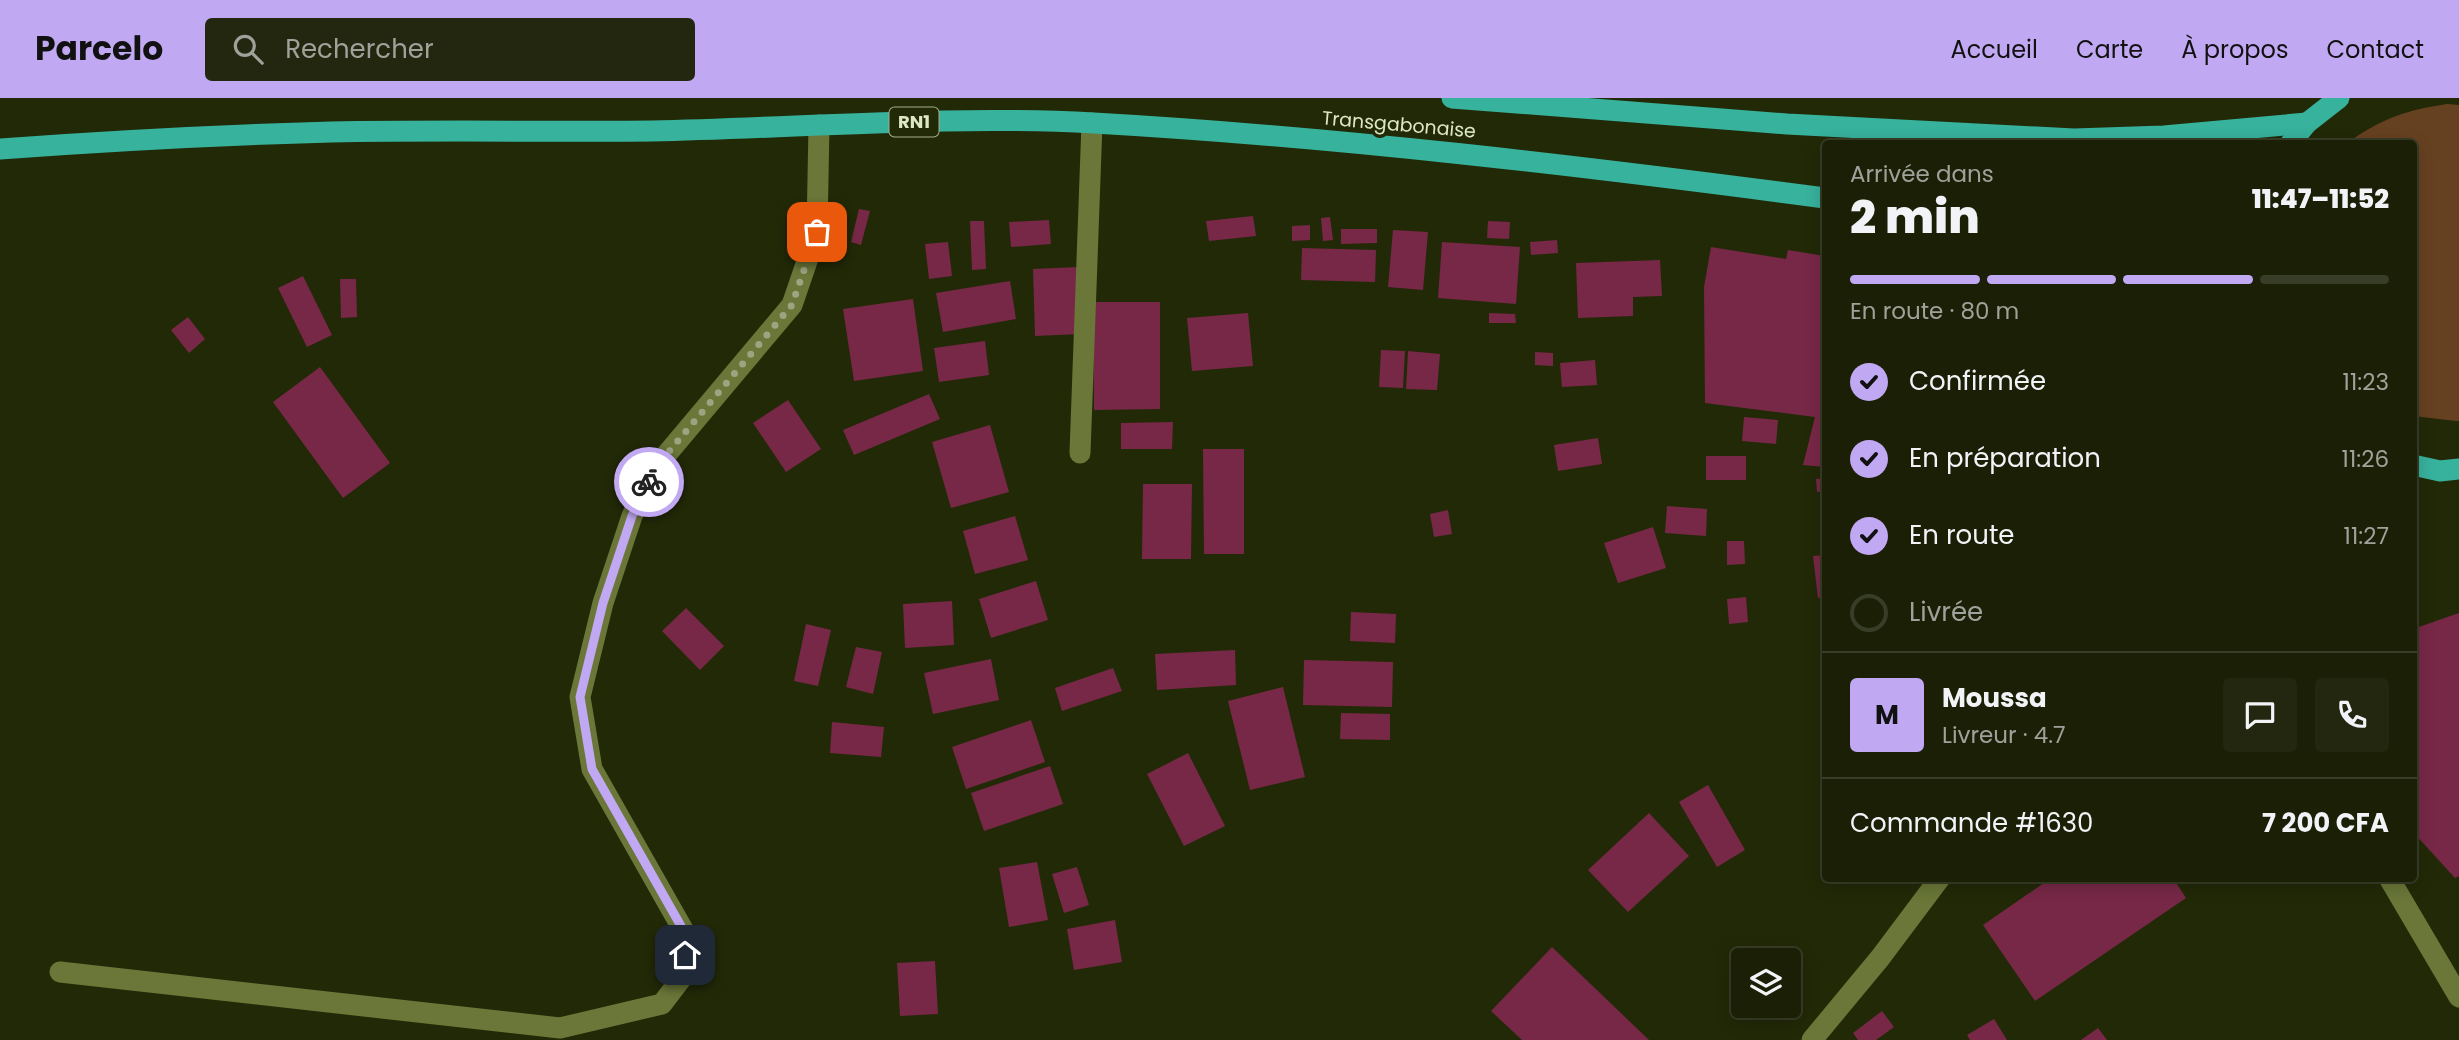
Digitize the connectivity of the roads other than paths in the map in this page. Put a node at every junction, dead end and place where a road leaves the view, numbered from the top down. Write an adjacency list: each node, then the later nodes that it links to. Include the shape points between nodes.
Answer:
1 (1452, 98): 3 (highway, Transgabonaise)
2 (2339, 98): 5 (highway)
3 (1508, 101): 5 (highway, Transgabonaise, via 1787,124 2074,139)
4 (1092, 123): 6 (highway, Transgabonaise / RN1, via 955,120); 9 (highway, Transgabonaise / RN1, via 1490,155); 10 (street)
5 (2307, 123): 7 (highway)
6 (819, 125): 8 (highway, Transgabonaise / RN1, via 142,138); 15 (street, via 817,232 792,305 656,467 632,516 603,603 580,697 592,769 686,935 684,975 662,1004 559,1028)
7 (2293, 140)
8 (0, 149)
9 (1822, 198)
10 (1080, 453)
11 (2417, 467): 12 (highway)
12 (2459, 469)
13 (1941, 882): 17 (street)
14 (2391, 882): 16 (street)
15 (60, 972)
16 (2459, 997)
17 (1812, 1040)

